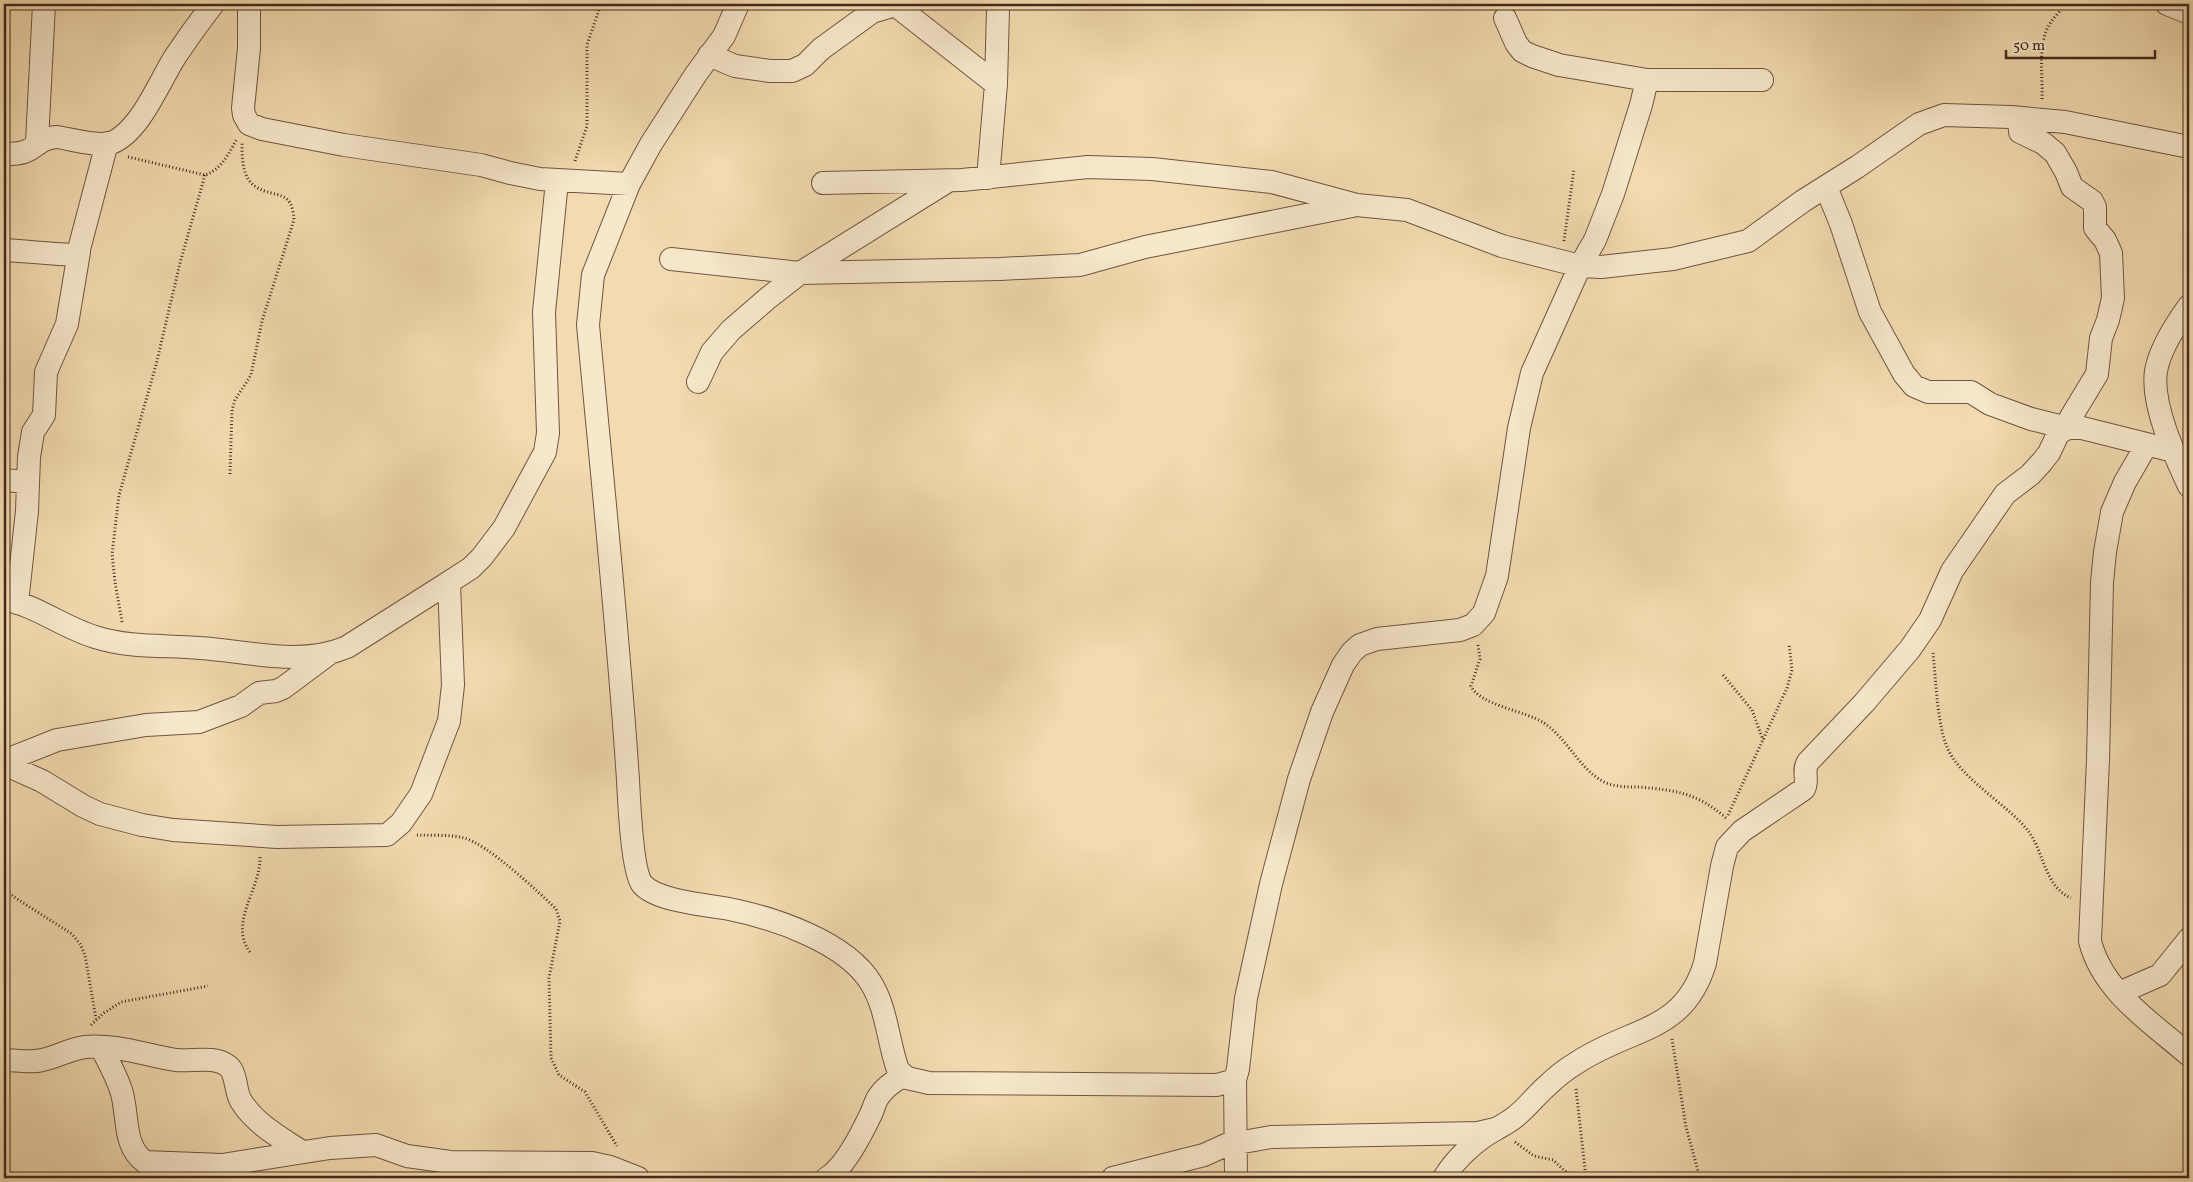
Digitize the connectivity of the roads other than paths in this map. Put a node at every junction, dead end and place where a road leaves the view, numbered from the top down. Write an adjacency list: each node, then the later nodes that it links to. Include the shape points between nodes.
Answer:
1 (44, 4): 14 (street)
2 (213, 4): 15 (street, via 132,126)
3 (249, 4): 19 (street, via 243,123 344,146 481,164 518,175)
4 (738, 4): 9 (street, via 724,36)
5 (2167, 4): 7 (street)
6 (998, 10): 12 (street)
7 (2189, 13)
8 (1505, 18): 10 (street, via 1516,43 1532,56 1559,65)
9 (709, 55): 12 (street, via 735,66 792,71 805,65 821,49 872,12 898,6); 22 (street)
10 (1647, 80): 11 (street); 28 (street, via 1642,105 1595,240)
11 (1762, 80)
12 (996, 84): 18 (street)
13 (2019, 118): 16 (street, via 2065,122); 23 (street, via 1936,117 1919,124); 32 (street, via 2020,132 2055,153 2072,187 2092,201 2095,228 2111,252 2113,298 2101,338 2097,374)
14 (37, 142): 15 (street, via 57,137); 17 (street, via 25,152)
15 (107, 147): 26 (street)
16 (2189, 147)
17 (4, 154)
18 (988, 178): 20 (street); 24 (street, via 1088,168 1152,170 1272,182)
19 (562, 181): 22 (street); 38 (street, via 544,312 547,448 492,545 470,568)
20 (949, 181): 21 (street); 29 (street)
21 (823, 183)
22 (629, 184): 47 (street, via 593,275 587,313 622,683 632,835 640,881 658,894 784,924 816,938 846,958 863,973 876,993 896,1065)
23 (1826, 187): 28 (street, via 1748,241 1673,259 1601,267); 32 (street, via 1870,312 1914,386 1928,392 1971,392 1990,404)
24 (1357, 205): 28 (street, via 1407,210 1502,246); 29 (street, via 1154,245 1080,265)
25 (4, 250): 26 (street, via 75,255)
26 (79, 252): 36 (street, via 67,324 46,372 44,415 33,432)
27 (671, 260): 29 (street)
28 (1571, 264): 48 (street, via 1532,373 1519,428 1497,576 1484,613 1474,625 1460,630 1377,639 1355,649 1343,665 1322,712 1271,884 1246,998)
29 (800, 273): 31 (street, via 731,330 712,352)
30 (2189, 306): 34 (street, via 2170,338 2156,372 2158,400)
31 (698, 382)
32 (2067, 428): 33 (street, via 2082,428); 49 (street, via 2058,434 2049,453 2030,475 2005,494 1952,570 1930,620 1910,649 1805,766 1804,789 1734,825 1705,963 1692,995 1670,1016 1579,1061 1549,1084 1517,1116)
33 (2147, 444): 34 (street); 43 (street, via 2114,506 2104,552 2102,582 2090,941 2102,972)
34 (2174, 451): 37 (street)
35 (4, 480): 36 (street)
36 (27, 482): 39 (street, via 27,511)
37 (2189, 486)
38 (449, 583): 40 (street, via 354,642); 41 (street, via 453,685 449,721 421,794 392,833 327,837 173,830 120,820 83,806)
39 (10, 601): 40 (street, via 86,634 128,644 273,657)
40 (331, 652): 41 (street, via 284,688 259,693 223,714 199,722 146,725 57,740 38,745)
41 (4, 762)
42 (2189, 939): 43 (street, via 2160,975)
43 (2119, 993): 45 (street)
44 (101, 1047): 46 (street, via 70,1050 40,1061); 51 (street, via 228,1066 248,1111); 51 (street, via 121,1089 130,1142 136,1155 145,1162 222,1165)
45 (2189, 1055)
46 (4, 1060)
47 (903, 1076): 48 (street, via 929,1083 1217,1085); 56 (street, via 878,1097 841,1165)
48 (1235, 1079): 50 (street)
49 (1498, 1128): 50 (street, via 1478,1133 1286,1135); 59 (street, via 1453,1164)
50 (1235, 1143): 57 (street, via 1204,1155); 58 (street)
51 (302, 1152): 53 (street, via 376,1145)
52 (539, 1164): 53 (street); 54 (street); 55 (street, via 599,1164)
53 (478, 1171)
54 (558, 1178)
55 (637, 1178)
56 (827, 1178)
57 (1113, 1178)
58 (1236, 1178)
59 (1444, 1178)

